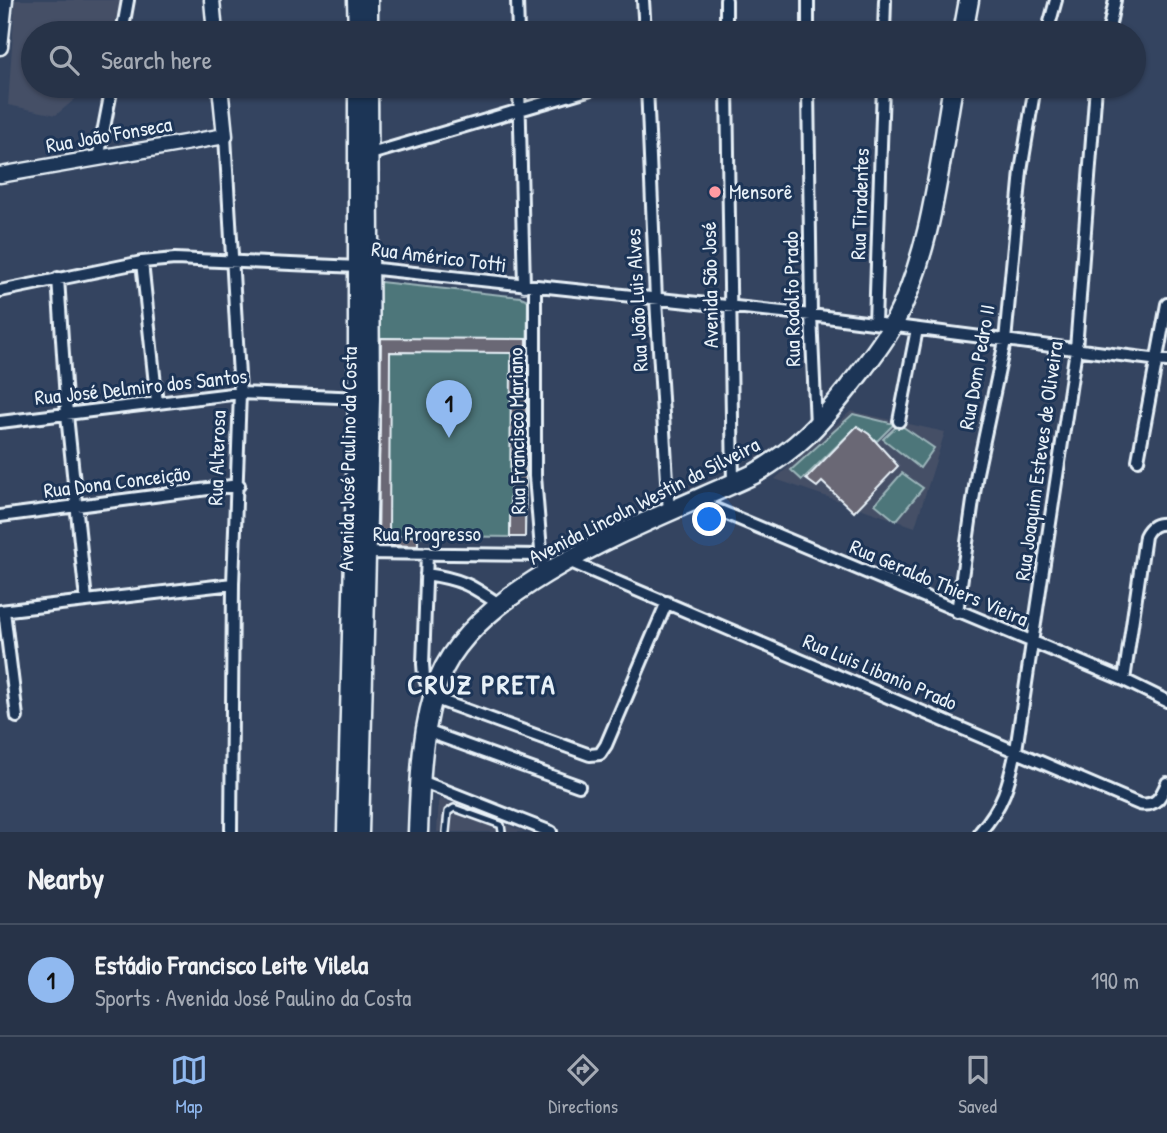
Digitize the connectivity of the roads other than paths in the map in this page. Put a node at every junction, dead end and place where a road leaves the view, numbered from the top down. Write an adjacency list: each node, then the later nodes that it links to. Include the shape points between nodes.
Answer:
1 (5, 0): 26 (street)
2 (128, 0): 14 (street)
3 (212, 0): 15 (street)
4 (356, 0): 16 (main road)
5 (369, 0): 17 (main road)
6 (517, 0): 18 (street)
7 (643, 0): 19 (street)
8 (726, 0): 20 (street)
9 (808, 0): 21 (street)
10 (885, 0): 22 (street)
11 (969, 0): 23 (main road)
12 (1056, 0): 24 (street)
13 (1115, 0): 25 (street)
14 (124, 21)
15 (214, 21)
16 (357, 21)
17 (369, 21)
18 (518, 21)
19 (644, 21)
20 (726, 21)
21 (808, 21)
22 (884, 21)
23 (965, 21)
24 (1050, 21)
25 (1111, 21)
26 (0, 47)
27 (110, 98): 43 (street)
28 (221, 98): 41 (street, Rua Alterosa)
29 (358, 98): 42 (main road, Avenida José Paulino da Costa)
30 (368, 98): 42 (main road, Avenida José Paulino da Costa)
31 (519, 98): 40 (street, Rua Francisco Mariano)
32 (562, 98): 40 (street)
33 (648, 98): 51 (street, Rua João Luis Alves)
34 (727, 98): 53 (street, Avenida São José)
35 (808, 98): 54 (street, Rua Rodolfo Prado)
36 (883, 98): 55 (street, Rua Tiradentes)
37 (951, 98): 55 (main road, Avenida Lincoln Westin da Silveira, via 929,223 911,284)
38 (1033, 98): 57 (street, Rua Dom Pedro II, via 1021,171)
39 (1095, 98): 58 (street, Rua Joaquim Esteves de Oliveira)
40 (519, 111): 42 (street); 49 (street, Rua Francisco Mariano)
41 (225, 136): 43 (street, Rua João Fonseca); 45 (street, Rua Alterosa)
42 (364, 156): 47 (main road, Avenida José Paulino da Costa)
43 (98, 159): 44 (street, Rua João Fonseca)
44 (0, 175)
45 (231, 261): 46 (street, Rua Américo Totti); 47 (street, Rua Américo Totti); 60 (street, Rua Alterosa)
46 (142, 262): 48 (street, Rua Américo Totti); 62 (street)
47 (365, 267): 49 (street, Rua Américo Totti); 61 (main road, Avenida José Paulino da Costa)
48 (58, 278): 50 (street, Rua Américo Totti); 63 (street)
49 (530, 286): 51 (street, Rua Américo Totti); 77 (street, Rua Francisco Mariano)
50 (0, 291)
51 (656, 300): 53 (street, Rua Américo Totti); 72 (street, Rua João Luis Alves)
52 (1167, 304): 59 (street)
53 (729, 307): 54 (street, Rua Américo Totti); 68 (street, Avenida São José)
54 (811, 315): 55 (street, Rua Américo Totti); 66 (street, Rua Rodolfo Prado)
55 (884, 324): 56 (street, Rua Américo Totti); 66 (main road, Avenida Lincoln Westin da Silveira, via 860,373)
56 (917, 329): 57 (street); 64 (street)
57 (1005, 341): 58 (street); 86 (street, Rua Dom Pedro II, via 977,473)
58 (1076, 349): 59 (street); 87 (street, Rua Joaquim Esteves de Oliveira)
59 (1162, 360): 67 (street)
60 (240, 393): 61 (street, Rua José Delmiro dos Santos); 62 (street, Rua José Delmiro dos Santos); 69 (street, Rua Alterosa)
61 (364, 398): 76 (main road, Avenida José Paulino da Costa)
62 (157, 403): 63 (street, Rua José Delmiro dos Santos)
63 (67, 415): 65 (street, Rua José Delmiro dos Santos); 71 (street)
64 (899, 421)
65 (0, 422)
66 (816, 428): 68 (main road, Avenida Lincoln Westin da Silveira, via 775,461)
67 (1138, 460)
68 (733, 484): 70 (main road, Avenida Lincoln Westin da Silveira)
69 (239, 485): 71 (street, Rua Dona Conceição); 81 (street, Rua Alterosa)
70 (696, 501): 72 (main road, Avenida Lincoln Westin da Silveira); 86 (street, Rua Geraldo Thiers Vieira)
71 (77, 507): 73 (street, Rua Dona Conceição); 82 (street)
72 (669, 513): 78 (main road, Avenida Lincoln Westin da Silveira)
73 (0, 516)
74 (1167, 524): 88 (street, via 1155,525 1145,536)
75 (427, 553): 76 (street, Rua Progresso); 77 (street, Rua Progresso); 79 (street)
76 (361, 554): 98 (main road, Avenida José Paulino da Costa); 99 (main road, Avenida José Paulino da Costa)
77 (541, 555): 80 (street, Rua Francisco Mariano)
78 (568, 561): 80 (main road, Avenida Lincoln Westin da Silveira); 83 (street, Rua Luis Libanio Prado)
79 (426, 574): 84 (street, via 469,583); 89 (street, via 422,664)
80 (543, 575): 84 (main road, Avenida Lincoln Westin da Silveira)
81 (233, 584): 82 (street); 97 (street, Rua Alterosa)
82 (86, 600): 85 (street)
83 (667, 602): 89 (street, via 600,754 582,752); 93 (street, Rua Luis Libanio Prado)
84 (500, 605): 89 (main road, Avenida Lincoln Westin da Silveira, via 456,652 440,676)
85 (2, 611): 91 (street)
86 (957, 612): 87 (street, Rua Geraldo Thiers Vieira)
87 (1032, 643): 88 (street, Rua Geraldo Thiers Vieira); 93 (street, Rua Joaquim Esteves de Oliveira)
88 (1124, 680): 90 (street, Rua Geraldo Thiers Vieira)
89 (433, 698): 92 (main road, Avenida Lincoln Westin da Silveira)
90 (1167, 701)
91 (17, 717)
92 (426, 731): 94 (main road, Avenida Lincoln Westin da Silveira); 96 (street)
93 (1016, 750): 95 (street, Rua Luis Libanio Prado, via 1139,804 1149,806 1157,801); 104 (street, Rua Joaquim Esteves de Oliveira, via 1008,788 995,815)
94 (421, 780): 100 (main road, Avenida Lincoln Westin da Silveira); 103 (street)
95 (1167, 783)
96 (579, 786)
97 (231, 832)
98 (346, 832)
99 (359, 832)
100 (418, 832)
101 (446, 832): 102 (lane, via 448,812 454,808 501,825)
102 (502, 832)
103 (551, 832)
104 (980, 832)

